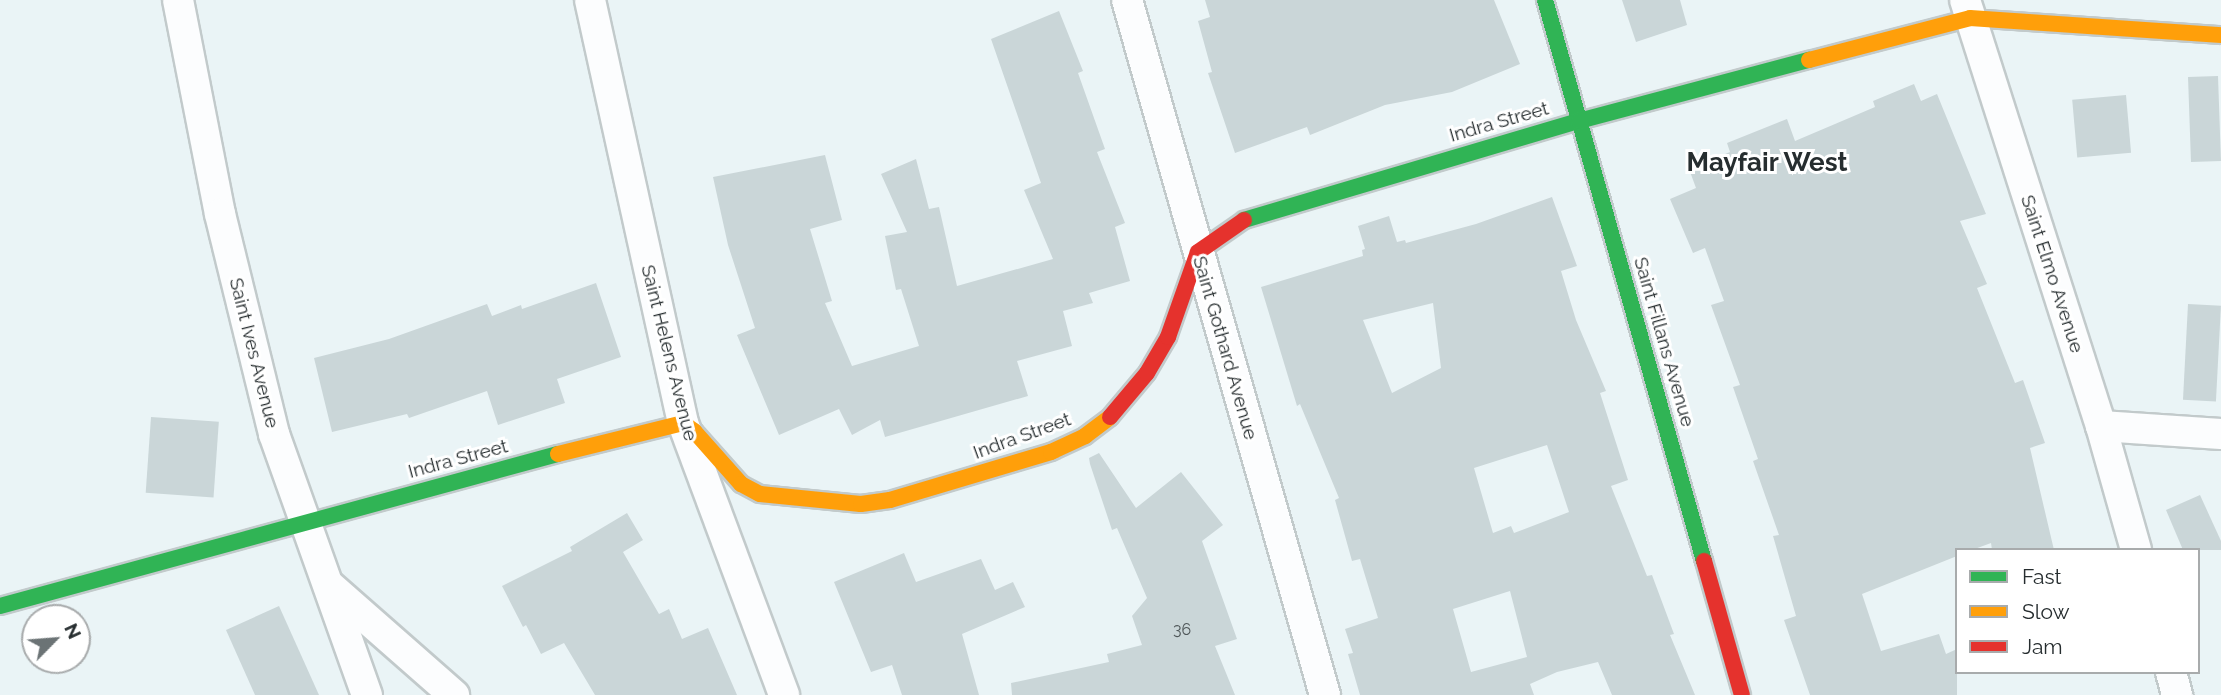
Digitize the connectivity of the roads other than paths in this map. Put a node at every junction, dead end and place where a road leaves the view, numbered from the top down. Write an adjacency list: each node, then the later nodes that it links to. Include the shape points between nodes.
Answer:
1 (178, 0): 12 (street, Saint Ives Avenue, via 239,297 274,434)
2 (590, 0): 9 (street, Saint Helens Avenue)
3 (1127, 0): 8 (street, Saint Gothard Avenue)
4 (1545, 0): 7 (street, Saint Fillans Avenue)
5 (1969, 6): 6 (street, Indra Street); 7 (street, Indra Street); 10 (street, Saint Elmo Avenue)
6 (2221, 35)
7 (1579, 121): 8 (street, Indra Street, via 1269,211 1244,220); 21 (street, Saint Fillans Avenue)
8 (1198, 252): 9 (street, Indra Street, via 1168,337 1117,412 1084,436 1001,469 861,504 760,494 735,478); 20 (street, Saint Gothard Avenue)
9 (683, 423): 12 (street, Indra Street); 19 (street, Saint Helens Avenue)
10 (2101, 426): 11 (street); 13 (street, Saint Elmo Avenue)
11 (2221, 434)
12 (304, 522): 14 (street, Saint Ives Avenue); 15 (street, Indra Street)
13 (2135, 548)
14 (329, 584): 17 (street, Saint Ives Avenue); 18 (street)
15 (0, 606)
16 (2172, 674): 22 (street)
17 (367, 695)
18 (454, 695)
19 (784, 695)
20 (1325, 695)
21 (1742, 695)
22 (2177, 695)

